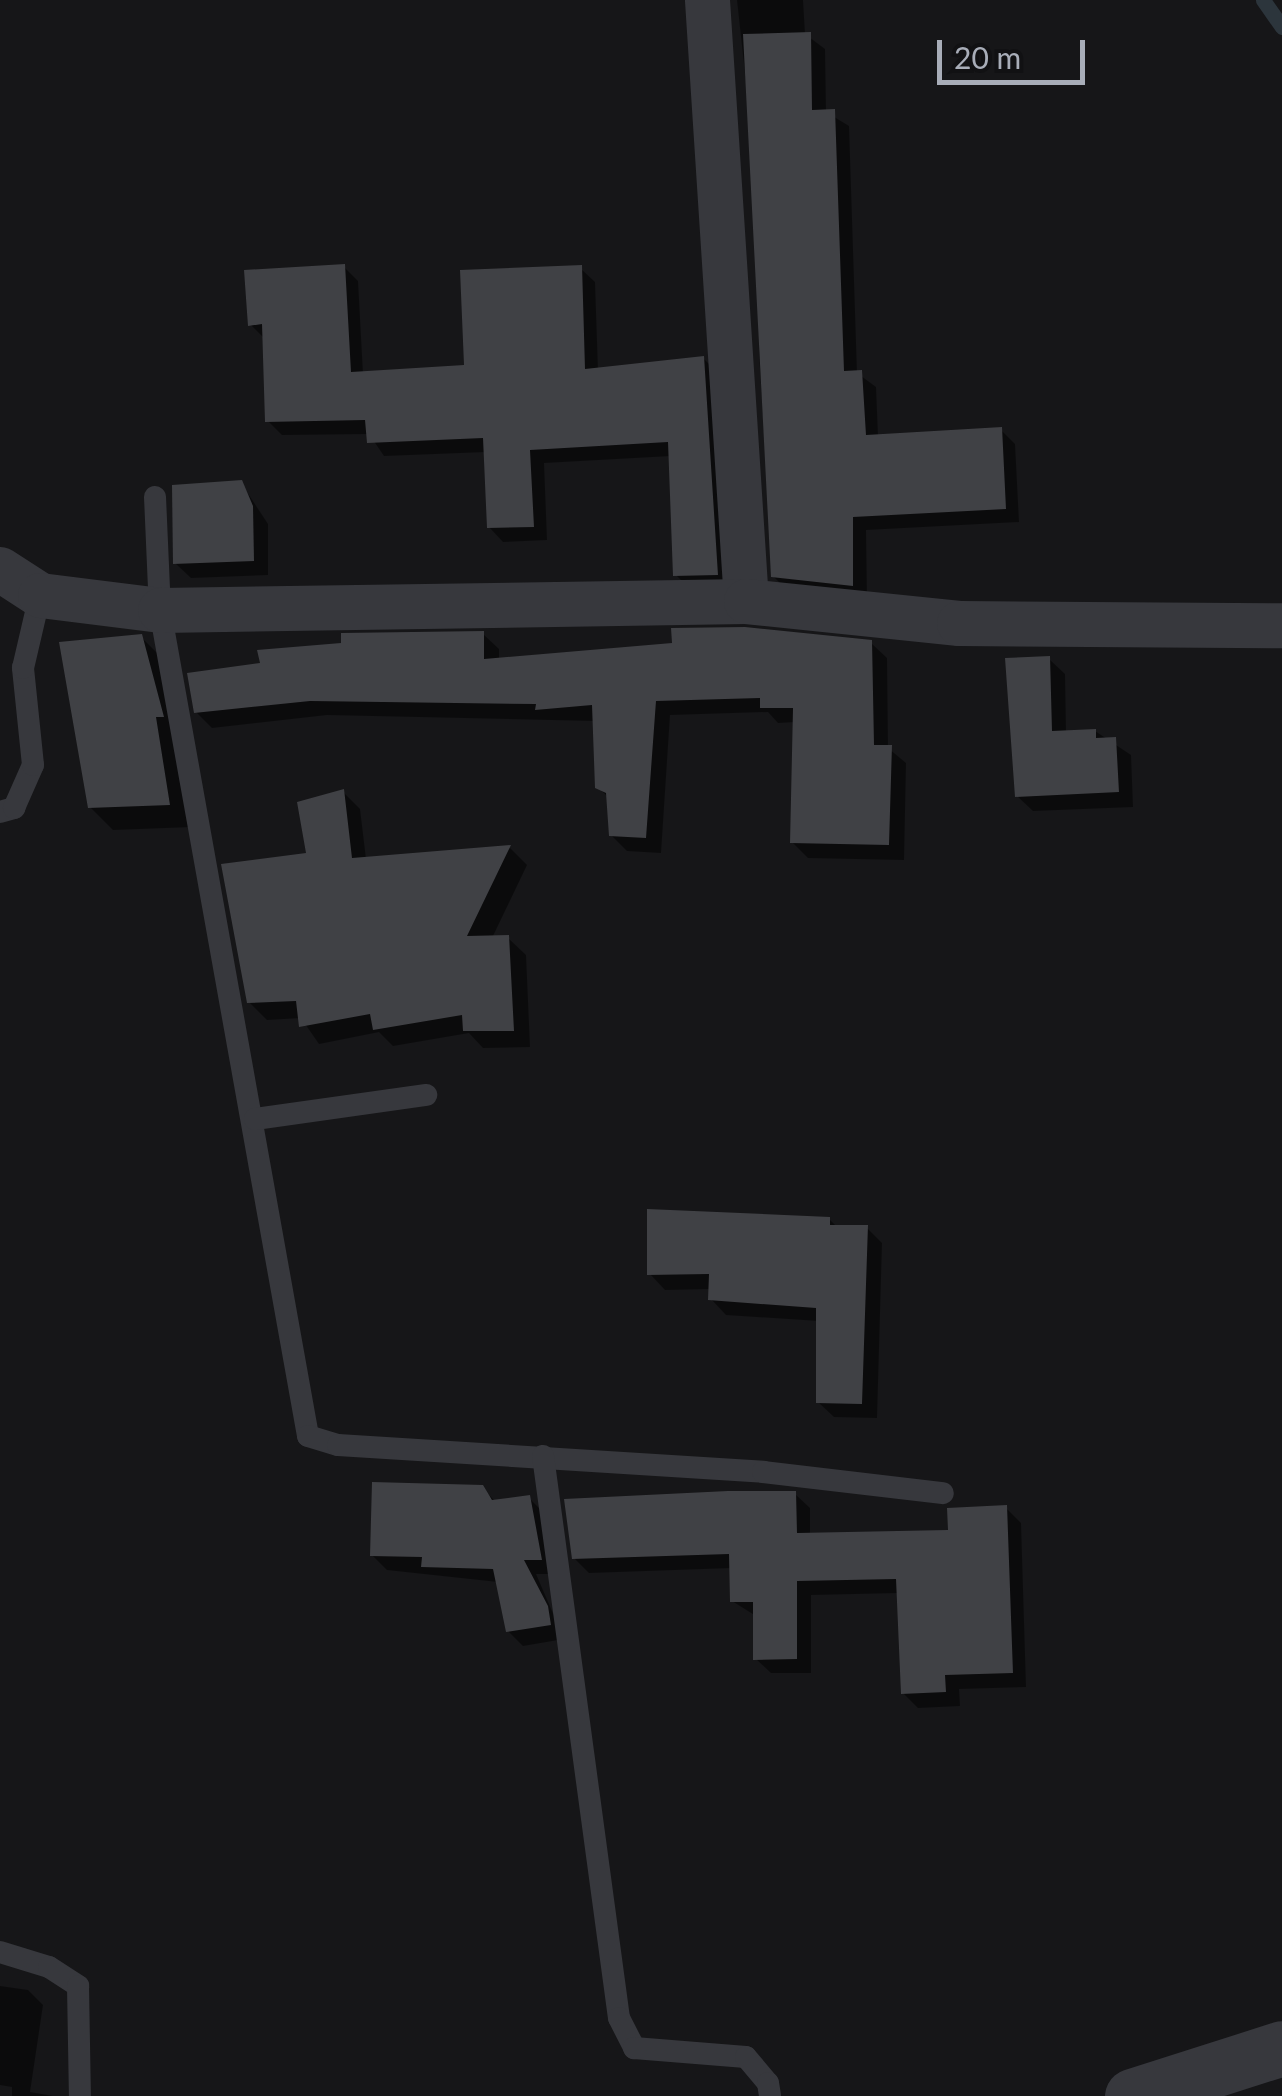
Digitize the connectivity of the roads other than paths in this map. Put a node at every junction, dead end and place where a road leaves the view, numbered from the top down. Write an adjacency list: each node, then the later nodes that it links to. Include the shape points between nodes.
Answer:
1 (708, 0): 5 (street)
2 (155, 497): 6 (lane)
3 (0, 570): 4 (street)
4 (40, 595): 6 (street); 8 (lane, via 23,668 33,765 14,808)
5 (746, 601): 6 (street); 7 (street, via 959,624)
6 (160, 610): 10 (lane)
7 (1282, 624)
8 (0, 812)
9 (426, 1095): 10 (lane)
10 (255, 1120): 11 (lane, via 308,1436 338,1445)
11 (543, 1456): 12 (lane); 17 (lane, via 619,2018 634,2048 746,2057 768,2083)
12 (943, 1494)
13 (0, 1952): 16 (lane, via 78,1986)
14 (1282, 2048): 15 (street)
15 (1221, 2082): 18 (street)
16 (80, 2096)
17 (770, 2096)
18 (1132, 2096)

